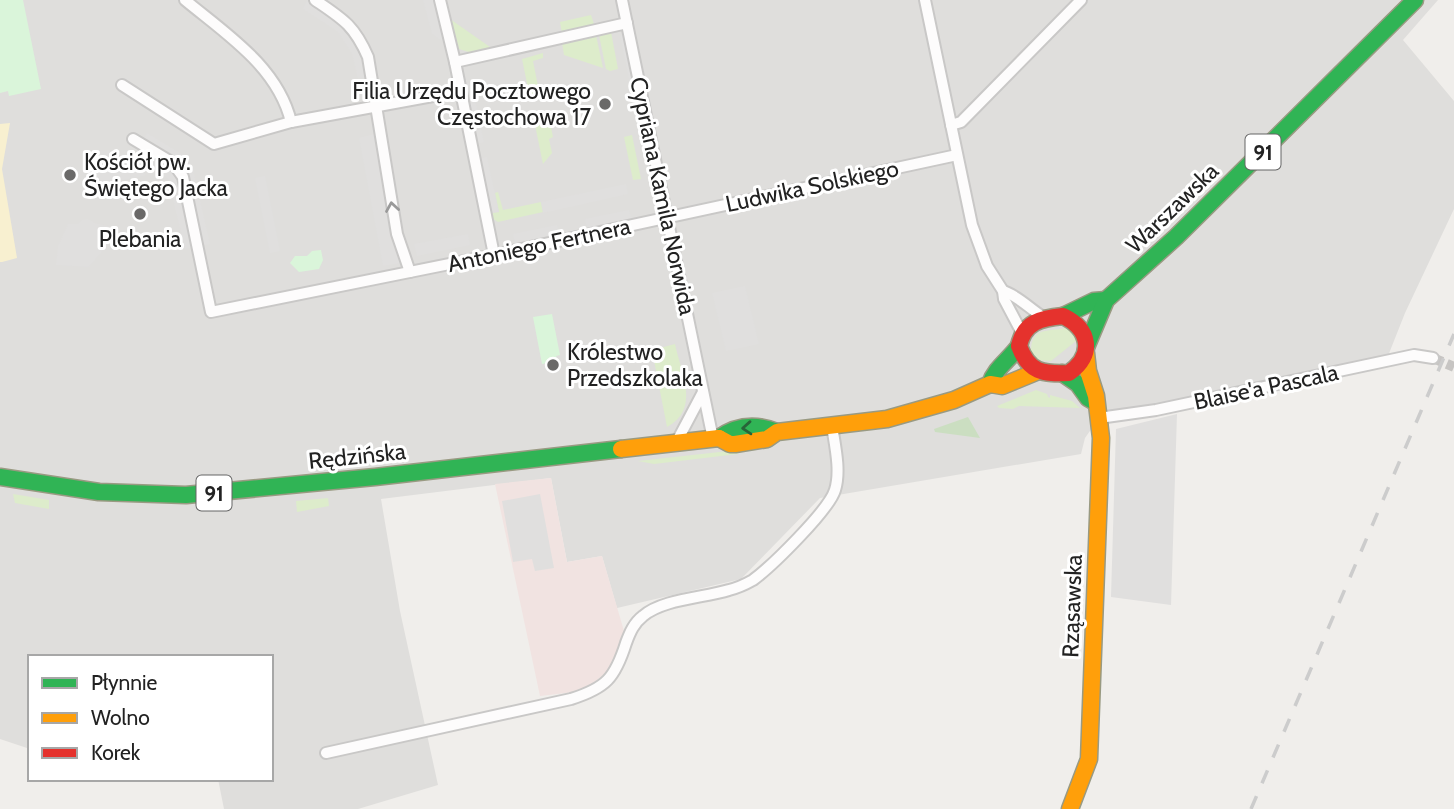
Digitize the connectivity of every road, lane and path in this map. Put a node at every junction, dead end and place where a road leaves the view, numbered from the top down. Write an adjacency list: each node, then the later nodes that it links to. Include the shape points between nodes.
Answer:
1 (185, 0): 13 (street, via 257,59)
2 (315, 0): 12 (street, via 347,22 360,40 368,57)
3 (440, 0): 9 (street)
4 (622, 0): 8 (street, Cypriana Kamila Norwida)
5 (925, 0): 14 (street)
6 (1081, 0): 14 (street, via 961,122)
7 (1415, 0): 21 (main road, Warszawska / 91, via 1176,237)
8 (627, 23): 9 (street); 17 (street, Cypriana Kamila Norwida)
9 (455, 62): 11 (street)
10 (122, 85): 13 (street, via 214,144)
11 (460, 91): 12 (street); 18 (street)
12 (377, 106): 13 (street); 19 (street, one-way to 12, via 397,234)
13 (292, 122)
14 (951, 125): 16 (street)
15 (132, 139): 19 (street, Antoniego Fertnera, via 173,163 183,177 211,312)
16 (957, 155): 17 (street, Ludwika Solskiego); 20 (street, via 976,241)
17 (667, 217): 18 (street, Antoniego Fertnera); 30 (street, Cypriana Kamila Norwida)
18 (494, 255): 19 (street, Antoniego Fertnera)
19 (410, 272)
20 (1003, 291): 23 (street); 24 (street)
21 (1106, 300): 22 (main road, Warszawska / 91); 25 (main road, Warszawska / 91, via 1091,329)
22 (1063, 316): 23 (main road, 91); 25 (main road, via 1077,323)
23 (1044, 317): 24 (main road, 91, via 1031,323)
24 (1021, 340): 27 (main road, via 1026,362); 29 (main road, 91, via 994,372)
25 (1087, 349): 28 (main road, 91, via 1075,370); 31 (main road, Rząsawska)
26 (1433, 358): 31 (street, Blaise'a Pascala, via 1414,355 1156,410)
27 (1036, 372): 28 (main road, 91); 29 (main road, 91, via 1002,386)
28 (1062, 373): 31 (main road, via 1078,384)
29 (990, 384): 32 (main road, 91, via 920,411)
30 (703, 392): 33 (street, Cypriana Kamila Norwida); 34 (street)
31 (1096, 410): 37 (main road, Rząsawska, via 1100,465 1089,759)
32 (832, 426): 33 (main road, 91, via 777,432 766,426 729,429); 36 (street, via 837,476 830,501 751,582 659,607 640,618 632,627 616,671 604,686 570,699)
33 (716, 438): 34 (main road, Rędzińska / 91)
34 (676, 443): 35 (main road, Rędzińska / 91, via 186,495 99,492)
35 (0, 477)
36 (326, 753)
37 (1070, 809)

